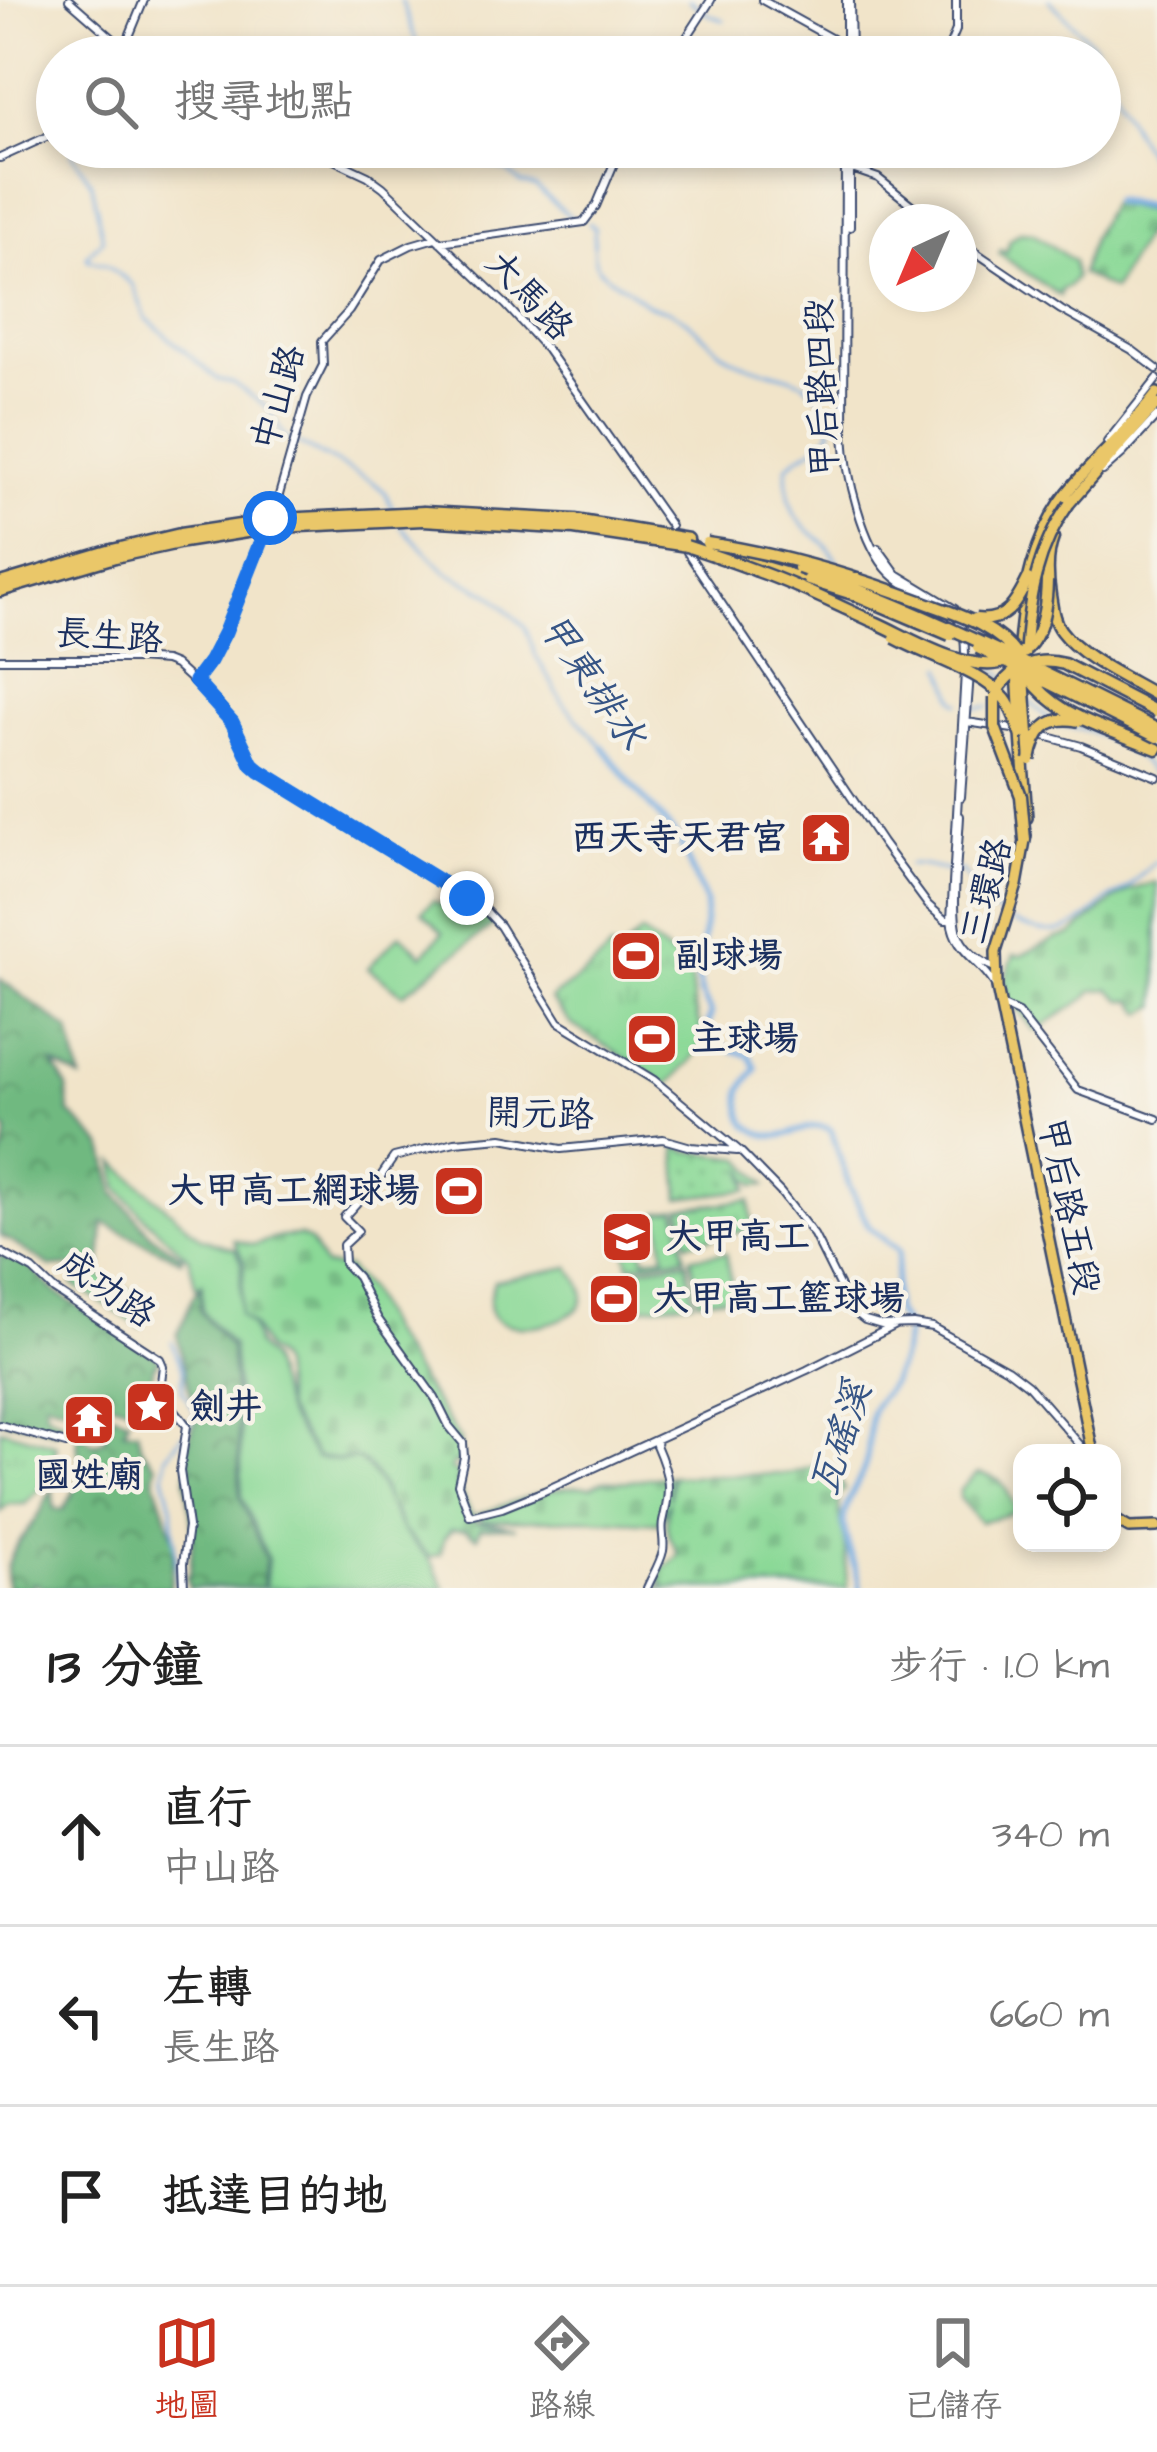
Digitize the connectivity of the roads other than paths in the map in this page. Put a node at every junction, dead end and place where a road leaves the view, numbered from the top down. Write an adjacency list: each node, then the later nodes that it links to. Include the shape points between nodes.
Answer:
1 (69, 0): 7 (street)
2 (144, 0): 8 (street)
3 (711, 0): 9 (street)
4 (762, 0): 10 (street)
5 (848, 0): 11 (street)
6 (956, 0): 12 (street)
7 (110, 36)
8 (129, 36)
9 (688, 36)
10 (820, 36)
11 (848, 36)
12 (954, 36)
13 (36, 142): 14 (street)
14 (0, 158)
15 (351, 168): 19 (street, 大馬路)
16 (612, 168): 19 (street, 中山路, via 584,222)
17 (848, 168): 18 (street, via 878,178); 42 (street, 甲后路四段, via 850,467 888,565 948,603 965,626)
18 (910, 204)
19 (438, 240): 28 (street, 大馬路, via 547,350); 39 (street, 中山路, via 381,260 322,341 323,364 277,502 225,632)
20 (977, 254): 21 (street)
21 (1157, 370)
22 (1157, 380): 26 (street)
23 (1157, 393): 26 (main road, 三環路)
24 (1157, 404): 26 (main road, 三環路)
25 (1157, 416): 26 (street)
26 (1078, 485): 27 (main road, 三環路); 32 (main road, 三環路, via 1046,527)
27 (1069, 504): 33 (highway, bridge, via 1050,547); 38 (main road, 三環路, bridge, via 1038,565)
28 (671, 526)
29 (599, 528): 30 (highway); 31 (highway); 34 (highway, bridge, via 423,516 244,531)
30 (707, 543): 36 (highway, bridge, via 787,557); 44 (highway, bridge, via 871,593)
31 (686, 549): 35 (highway, bridge); 44 (highway, bridge, via 766,566 898,613); 50 (street, via 882,843 928,905)
32 (1028, 579): 36 (highway, bridge, via 999,618); 38 (main road, 三環路, bridge)
33 (1048, 581): 35 (highway, bridge, via 1035,640 986,665); 40 (highway, bridge, via 1060,631)
34 (0, 587)
35 (834, 605): 45 (highway, bridge, via 991,686)
36 (948, 611): 38 (highway, bridge, via 999,636)
37 (0, 659): 39 (street, 長生路, via 165,661)
38 (1021, 663): 43 (highway, bridge, via 1047,700); 45 (main road, 三環路, bridge); 47 (main road, 三環路, bridge)
39 (195, 681): 56 (street, 長生路, via 260,771 486,911 560,1022 655,1080)
40 (1157, 696)
41 (1157, 712): 49 (highway, bridge, via 1064,664 1046,660 1010,674 994,717 1021,796)
42 (965, 722): 48 (street, via 1063,740); 50 (street, 甲后路四段)
43 (1111, 731): 46 (highway); 47 (highway, bridge, via 1067,718 1052,722 1034,741)
44 (1157, 733)
45 (1021, 734): 49 (main road, 三環路, bridge)
46 (1157, 749)
47 (1030, 760): 51 (main road, 三環路, bridge, via 1029,854)
48 (1154, 776)
49 (1025, 840): 51 (main road, 三環路)
50 (954, 920): 51 (street, via 968,950 983,962); 52 (street, via 956,941)
51 (997, 960): 52 (street); 53 (main road, 甲后路五段)
52 (981, 966): 53 (street)
53 (997, 988): 54 (main road, 甲后路五段)
54 (999, 1005): 55 (street, via 1018,1013 1078,1090); 63 (main road, 甲后路五段)
55 (1157, 1119)
56 (741, 1152): 58 (street, via 814,1235 851,1310); 60 (street, 開元路, via 663,1139 561,1150 472,1139 394,1157 344,1217 358,1231 343,1245 344,1263 463,1443 458,1484 470,1516)
57 (0, 1252): 66 (street, 成功路, via 160,1359 160,1390 187,1428 180,1471 188,1527)
58 (881, 1329): 60 (street); 62 (street, via 940,1330 1020,1378)
59 (0, 1425): 61 (street)
60 (657, 1441): 67 (street, via 670,1483 662,1558)
61 (66, 1444)
62 (1083, 1444)
63 (1086, 1444)
64 (1121, 1523): 65 (main road)
65 (1157, 1527)
66 (184, 1588)
67 (647, 1588)

